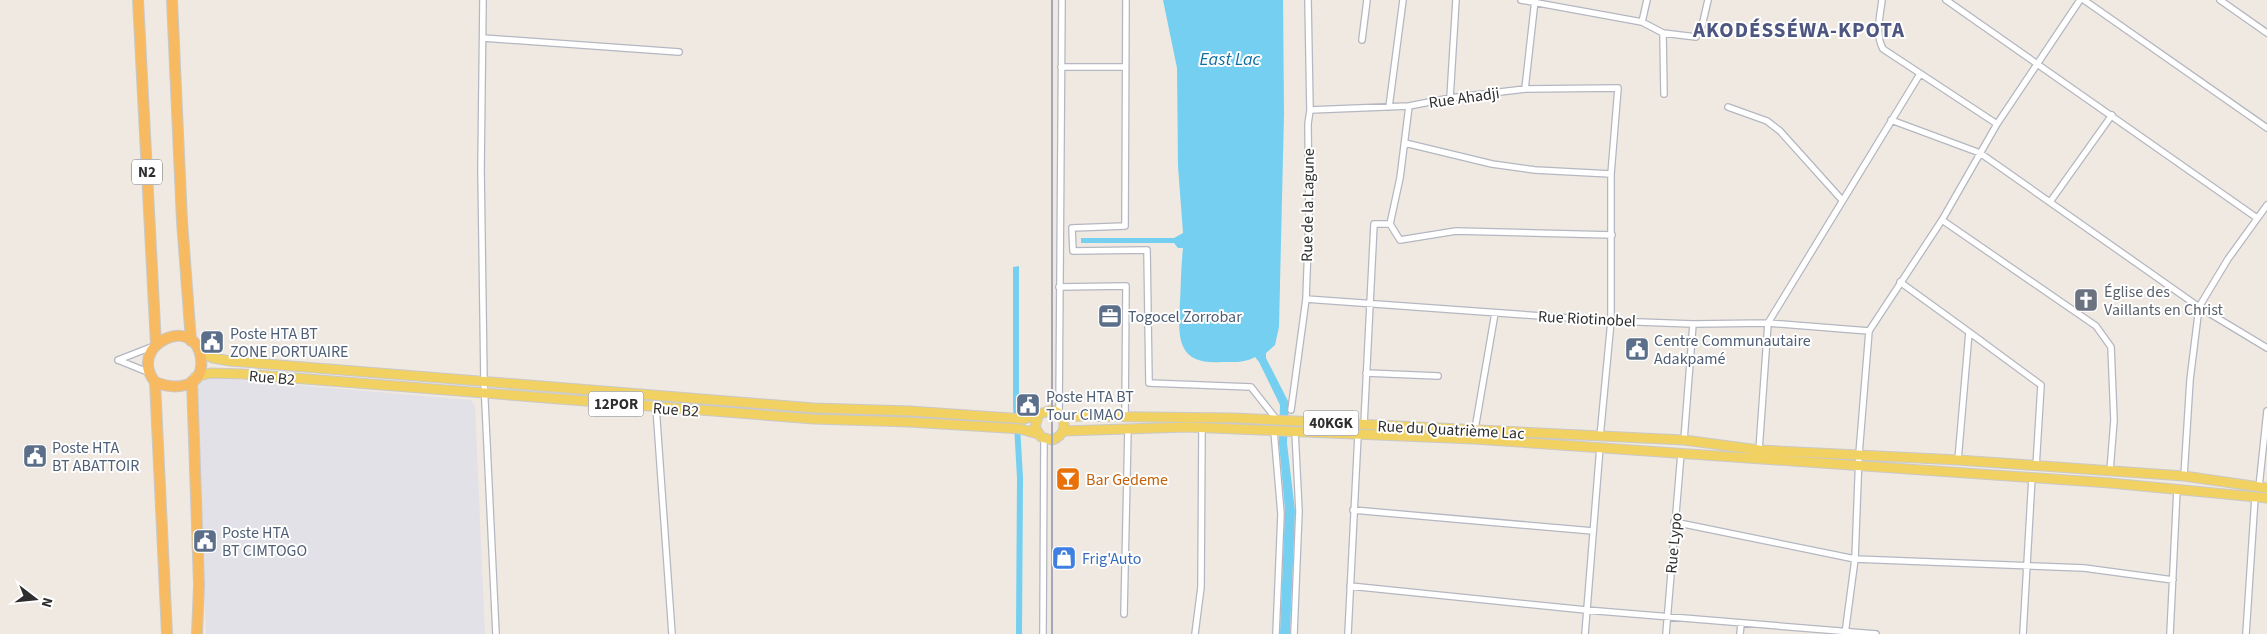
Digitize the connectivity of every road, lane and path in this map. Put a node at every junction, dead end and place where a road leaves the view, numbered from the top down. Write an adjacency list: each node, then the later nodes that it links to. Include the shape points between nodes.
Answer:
1 (138, 0): 62 (highway, N2)
2 (172, 0): 61 (highway, N2)
3 (483, 0): 22 (street)
4 (1062, 0): 26 (street)
5 (1126, 0): 27 (street)
6 (1308, 0): 35 (street, Rue de la Lagune)
7 (1367, 0): 23 (street)
8 (1403, 0): 33 (street)
9 (1456, 0): 31 (street)
10 (1521, 0): 18 (street)
11 (1647, 0): 19 (street)
12 (1708, 0): 20 (street, via 1696,37)
13 (1882, 0): 28 (street, via 1879,42 1883,49)
14 (1946, 0): 25 (street)
15 (2080, 0): 25 (street)
16 (2084, 0): 39 (street)
17 (2220, 0): 21 (street)
18 (1534, 1): 19 (street); 29 (street)
19 (1642, 22): 20 (street)
20 (1663, 33): 30 (street)
21 (2267, 33)
22 (483, 38): 24 (street); 69 (street)
23 (1362, 40)
24 (679, 52)
25 (2038, 62): 36 (street); 38 (street)
26 (1061, 67): 27 (street); 51 (street)
27 (1125, 67): 77 (street, via 1125,226 1072,228 1073,251 1147,250 1149,383 1251,387)
28 (1920, 74): 37 (street); 38 (street)
29 (1525, 89): 31 (street, Rue Ahadji); 42 (street, Rue Ahadji, via 1618,88)
30 (1664, 94)
31 (1450, 98): 32 (street, Rue Ahadji)
32 (1409, 106): 33 (street, Rue Ahadji); 40 (street)
33 (1389, 107): 35 (street, Rue Ahadji)
34 (1728, 107): 43 (street, via 1767,121 1780,130)
35 (1310, 110): 52 (street, Rue de la Lagune)
36 (2112, 115): 44 (street); 46 (street)
37 (1891, 120): 41 (street); 43 (street)
38 (1997, 124): 41 (street)
39 (2267, 128)
40 (1404, 144): 42 (street, via 1492,164); 48 (street)
41 (1980, 153): 44 (street); 47 (street)
42 (1612, 174): 49 (street)
43 (1842, 200): 57 (street)
44 (2050, 202): 54 (street)
45 (2267, 204): 46 (street)
46 (2257, 218): 54 (street)
47 (1942, 220): 50 (street); 97 (street, via 2096,326 2106,339 2110,347 2114,398)
48 (1390, 224): 49 (street, via 1400,240 1456,231); 53 (street, via 1374,224)
49 (1612, 235): 56 (street)
50 (1900, 282): 59 (street); 60 (street)
51 (1059, 287): 74 (street); 76 (street, via 1126,286)
52 (1306, 300): 53 (street, Rue Riotinobel); 72 (street, Rue de la Lagune)
53 (1370, 303): 55 (street, Rue Riotinobel); 65 (street)
54 (2199, 307): 63 (street); 98 (street, via 2190,380)
55 (1495, 313): 56 (street, Rue Riotinobel); 81 (street)
56 (1611, 320): 58 (street, Rue Riotinobel); 87 (street)
57 (1768, 323): 58 (street, Rue Riotinobel); 59 (street, Rue Riotinobel); 91 (street)
58 (1693, 324): 89 (street)
59 (1869, 331): 93 (street)
60 (1969, 332): 94 (street); 96 (street, via 2040,385)
61 (191, 341): 62 (highway, via 166,337); 64 (highway)
62 (155, 346): 67 (highway, N2, via 149,361); 67 (street, via 118,360)
63 (2267, 348)
64 (199, 351): 68 (highway, via 200,366); 69 (main road, Rue B2 / 12POR, via 223,361)
65 (1366, 373): 66 (street); 78 (street)
66 (1438, 376)
67 (152, 378): 68 (highway, via 172,388); 116 (highway, N2)
68 (193, 379): 70 (main road, Rue B2 / 12POR, via 211,373 228,373); 117 (highway, via 199,584)
69 (484, 381): 70 (street); 75 (main road, Rue B2 / 12POR, via 814,408 1024,419)
70 (485, 394): 71 (main road, Rue B2 / 12POR); 118 (street)
71 (656, 407): 86 (main road, Rue B2 / 12POR, via 814,420 1021,429); 119 (street)
72 (1291, 410)
73 (2267, 412): 100 (street)
74 (1060, 414): 75 (main road, 40KGK, via 1048,410); 76 (main road, Rue du Quatrième Lac / 40KGK); 82 (main road, via 1065,423)
75 (1038, 416): 86 (main road, via 1035,427)
76 (1125, 417): 77 (main road, Rue du Quatrième Lac / 40KGK)
77 (1278, 421): 78 (main road, Rue du Quatrième Lac / 40KGK)
78 (1364, 424): 81 (main road, Rue du Quatrième Lac / 40KGK)
79 (1128, 428): 80 (main road, Rue du Quatrième Lac / 40KGK); 82 (main road, Rue du Quatrième Lac / 40KGK); 112 (street)
80 (1202, 428): 83 (main road, Rue du Quatrième Lac / 40KGK); 121 (street, via 1201,587)
81 (1475, 429): 88 (main road, Rue du Quatrième Lac / 40KGK)
82 (1064, 431): 86 (main road, 40KGK, via 1056,439)
83 (1274, 431): 84 (main road, Rue du Quatrième Lac / 40KGK); 122 (street, via 1281,514)
84 (1295, 431): 85 (main road, Rue du Quatrième Lac / 40KGK); 123 (street, via 1299,511)
85 (1358, 435): 88 (main road, Rue du Quatrième Lac / 40KGK); 104 (street)
86 (1041, 437): 120 (street)
87 (1600, 437): 88 (main road, Rue du Quatrième Lac / 40KGK); 89 (main road, Rue du Quatrième Lac)
88 (1559, 439): 90 (main road)
89 (1684, 440): 91 (main road, Rue du Quatrième Lac)
90 (1600, 447): 92 (main road); 106 (street)
91 (1759, 450): 93 (main road, Rue du Quatrième Lac)
92 (1681, 453): 95 (main road); 105 (street, Rue Lypo)
93 (1859, 454): 94 (main road, Rue du Quatrième Lac); 95 (street)
94 (1958, 460): 96 (main road, Rue du Quatrième Lac)
95 (1860, 466): 99 (main road); 107 (street)
96 (2036, 467): 97 (main road, Rue du Quatrième Lac)
97 (2110, 470): 98 (main road, Rue du Quatrième Lac)
98 (2184, 476): 100 (main road, Rue du Quatrième Lac)
99 (2032, 477): 101 (main road); 108 (street)
100 (2263, 488)
101 (2177, 489): 102 (main road); 109 (street)
102 (2255, 497): 103 (main road); 131 (street)
103 (2267, 498)
104 (1353, 510): 106 (street); 110 (street)
105 (1674, 522): 107 (street); 113 (street, Rue Lypo)
106 (1593, 531): 111 (street)
107 (1855, 559): 108 (street); 115 (street)
108 (2027, 566): 109 (street, via 2084,568); 129 (street)
109 (2173, 580): 130 (street)
110 (1350, 586): 111 (street); 124 (street)
111 (1586, 610): 113 (street); 125 (street)
112 (1124, 614)
113 (1667, 617): 114 (street); 126 (street, Rue Lypo)
114 (1741, 624): 115 (street); 127 (street)
115 (1845, 633): 128 (street)
116 (167, 634)
117 (197, 634)
118 (496, 634)
119 (672, 634)
120 (1043, 634)
121 (1195, 634)
122 (1276, 634)
123 (1294, 634)
124 (1348, 634)
125 (1584, 634)
126 (1666, 634)
127 (1740, 634)
128 (1876, 634)
129 (2022, 634)
130 (2170, 634)
131 (2246, 634)

